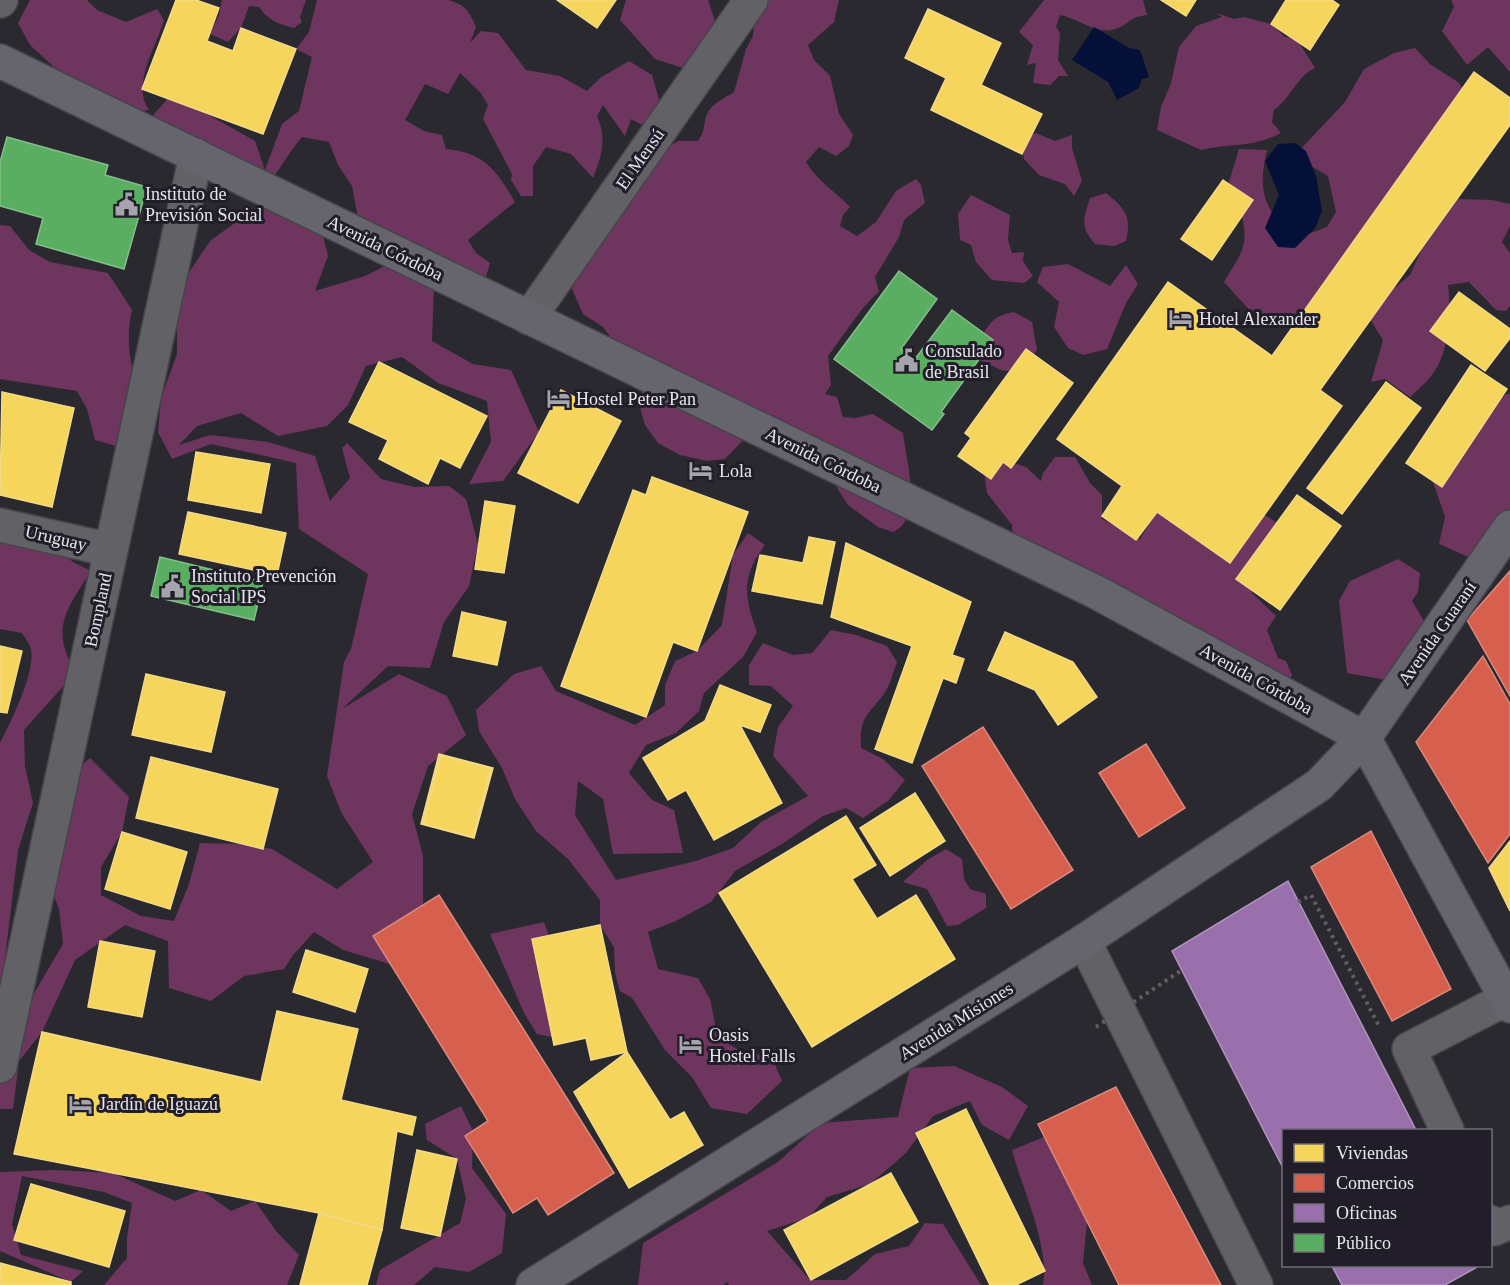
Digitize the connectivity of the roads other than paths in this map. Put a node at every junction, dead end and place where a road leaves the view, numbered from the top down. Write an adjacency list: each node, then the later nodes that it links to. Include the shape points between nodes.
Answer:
1 (751, 0): 4 (street, El Mensú)
2 (0, 61): 3 (main road, Avenida Córdoba)
3 (196, 155): 4 (main road, Avenida Córdoba); 7 (street, Bompland)
4 (529, 318): 8 (main road, Avenida Córdoba, via 1096,592)
5 (0, 525): 7 (street, Uruguay)
6 (1510, 527): 8 (main road, Avenida Guaraní)
7 (111, 550): 11 (street, Bompland)
8 (1364, 738): 9 (main road, Avenida Misiones, via 1318,785); 10 (main road)
9 (1084, 941): 15 (main road, Avenida Misiones); 16 (street)
10 (1508, 1002): 12 (street, via 1408,1049)
11 (0, 1066)
12 (1446, 1129)
13 (1510, 1222): 14 (street, via 1494,1229)
14 (1492, 1224)
15 (533, 1285)
16 (1256, 1285)

